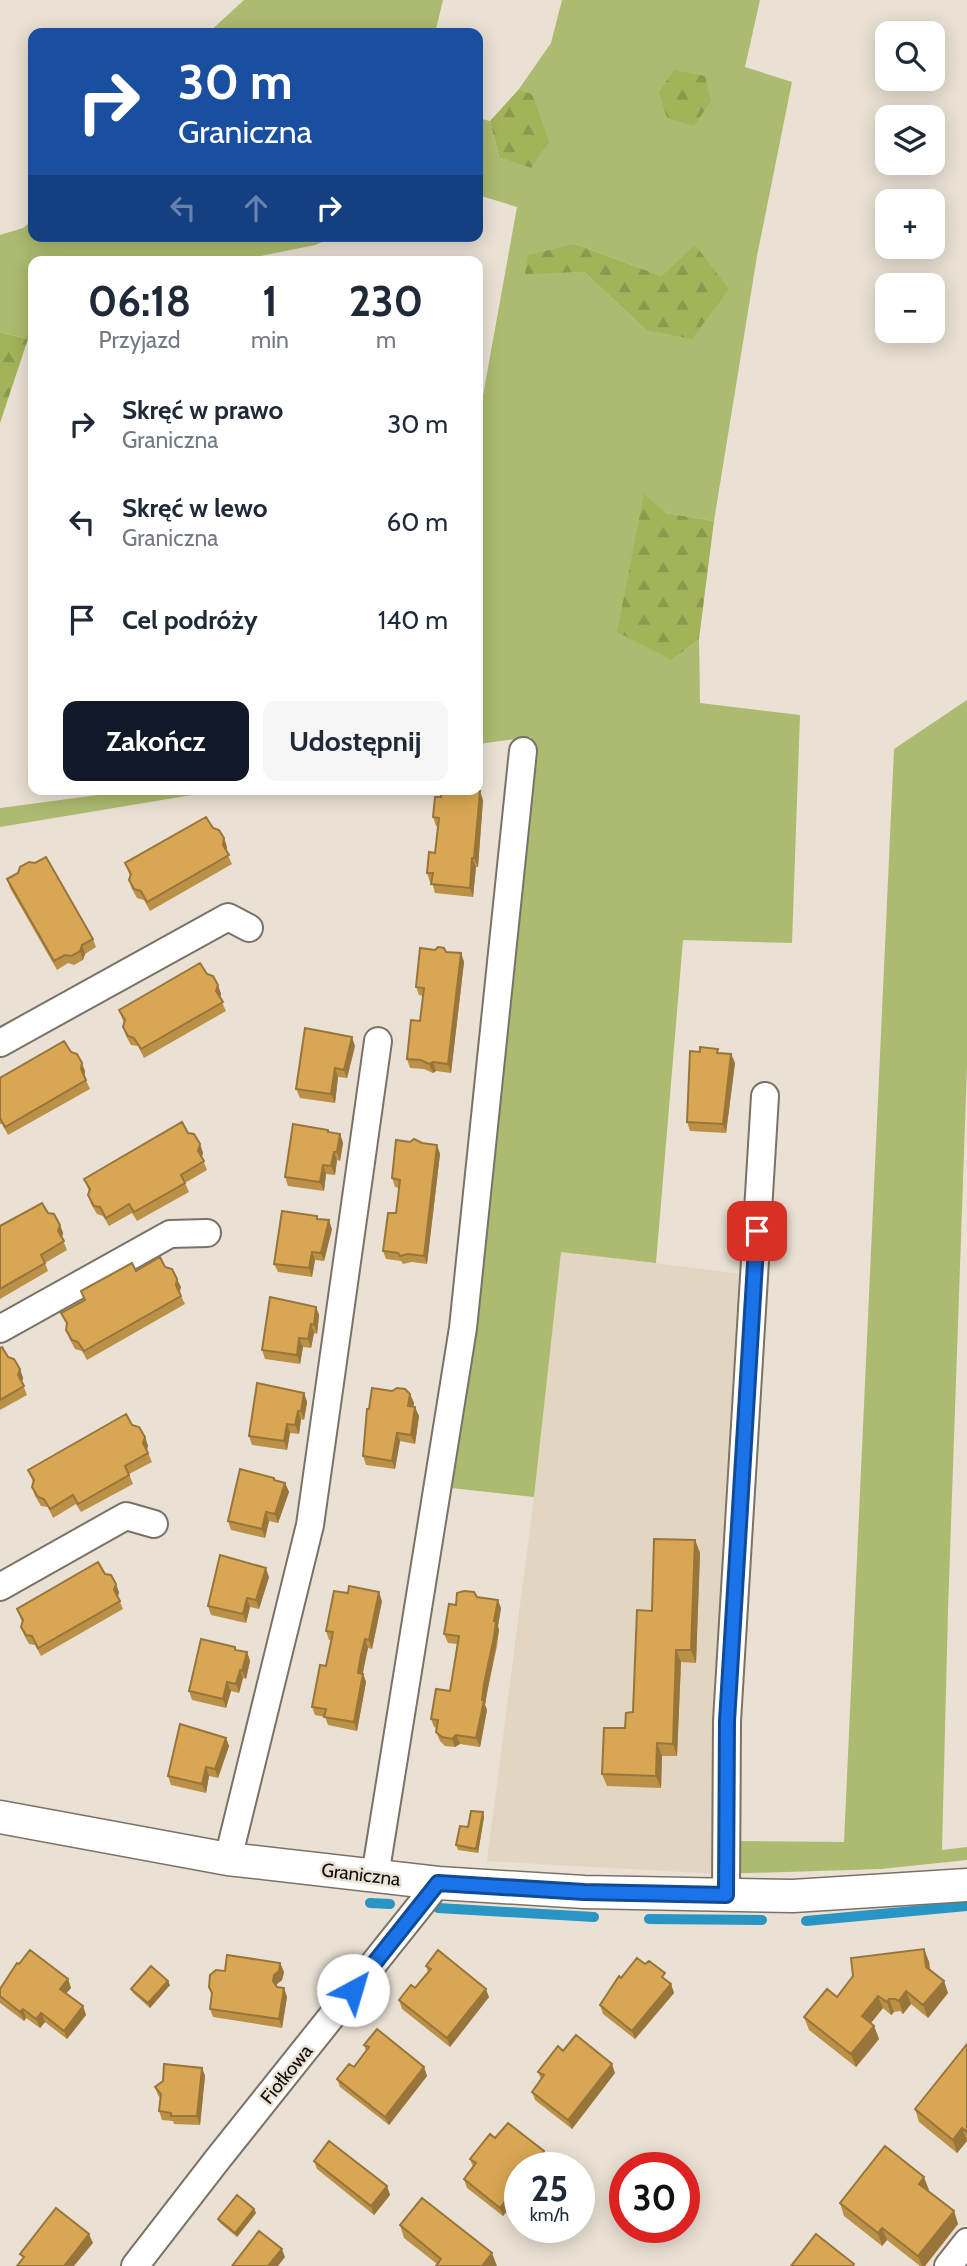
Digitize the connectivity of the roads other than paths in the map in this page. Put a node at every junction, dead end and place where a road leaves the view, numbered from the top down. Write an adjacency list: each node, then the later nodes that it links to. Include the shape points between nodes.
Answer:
1 (523, 751): 12 (street, via 463,1328)
2 (249, 928): 4 (street, via 228,917)
3 (378, 1041): 11 (street, via 310,1525)
4 (0, 1043)
5 (765, 1096): 15 (street, via 727,1721)
6 (207, 1233): 7 (street, via 170,1234)
7 (0, 1329)
8 (154, 1524): 9 (street, via 126,1516)
9 (0, 1587)
10 (0, 1816): 11 (street, Graniczna)
11 (228, 1858): 12 (street, Graniczna)
12 (375, 1876): 13 (street, Graniczna)
13 (438, 1883): 15 (street, Graniczna); 17 (street, Fiołkowa)
14 (967, 1885): 15 (street, Graniczna, via 793,1896)
15 (726, 1895)
16 (967, 2242): 18 (street)
17 (135, 2266)
18 (948, 2266)

